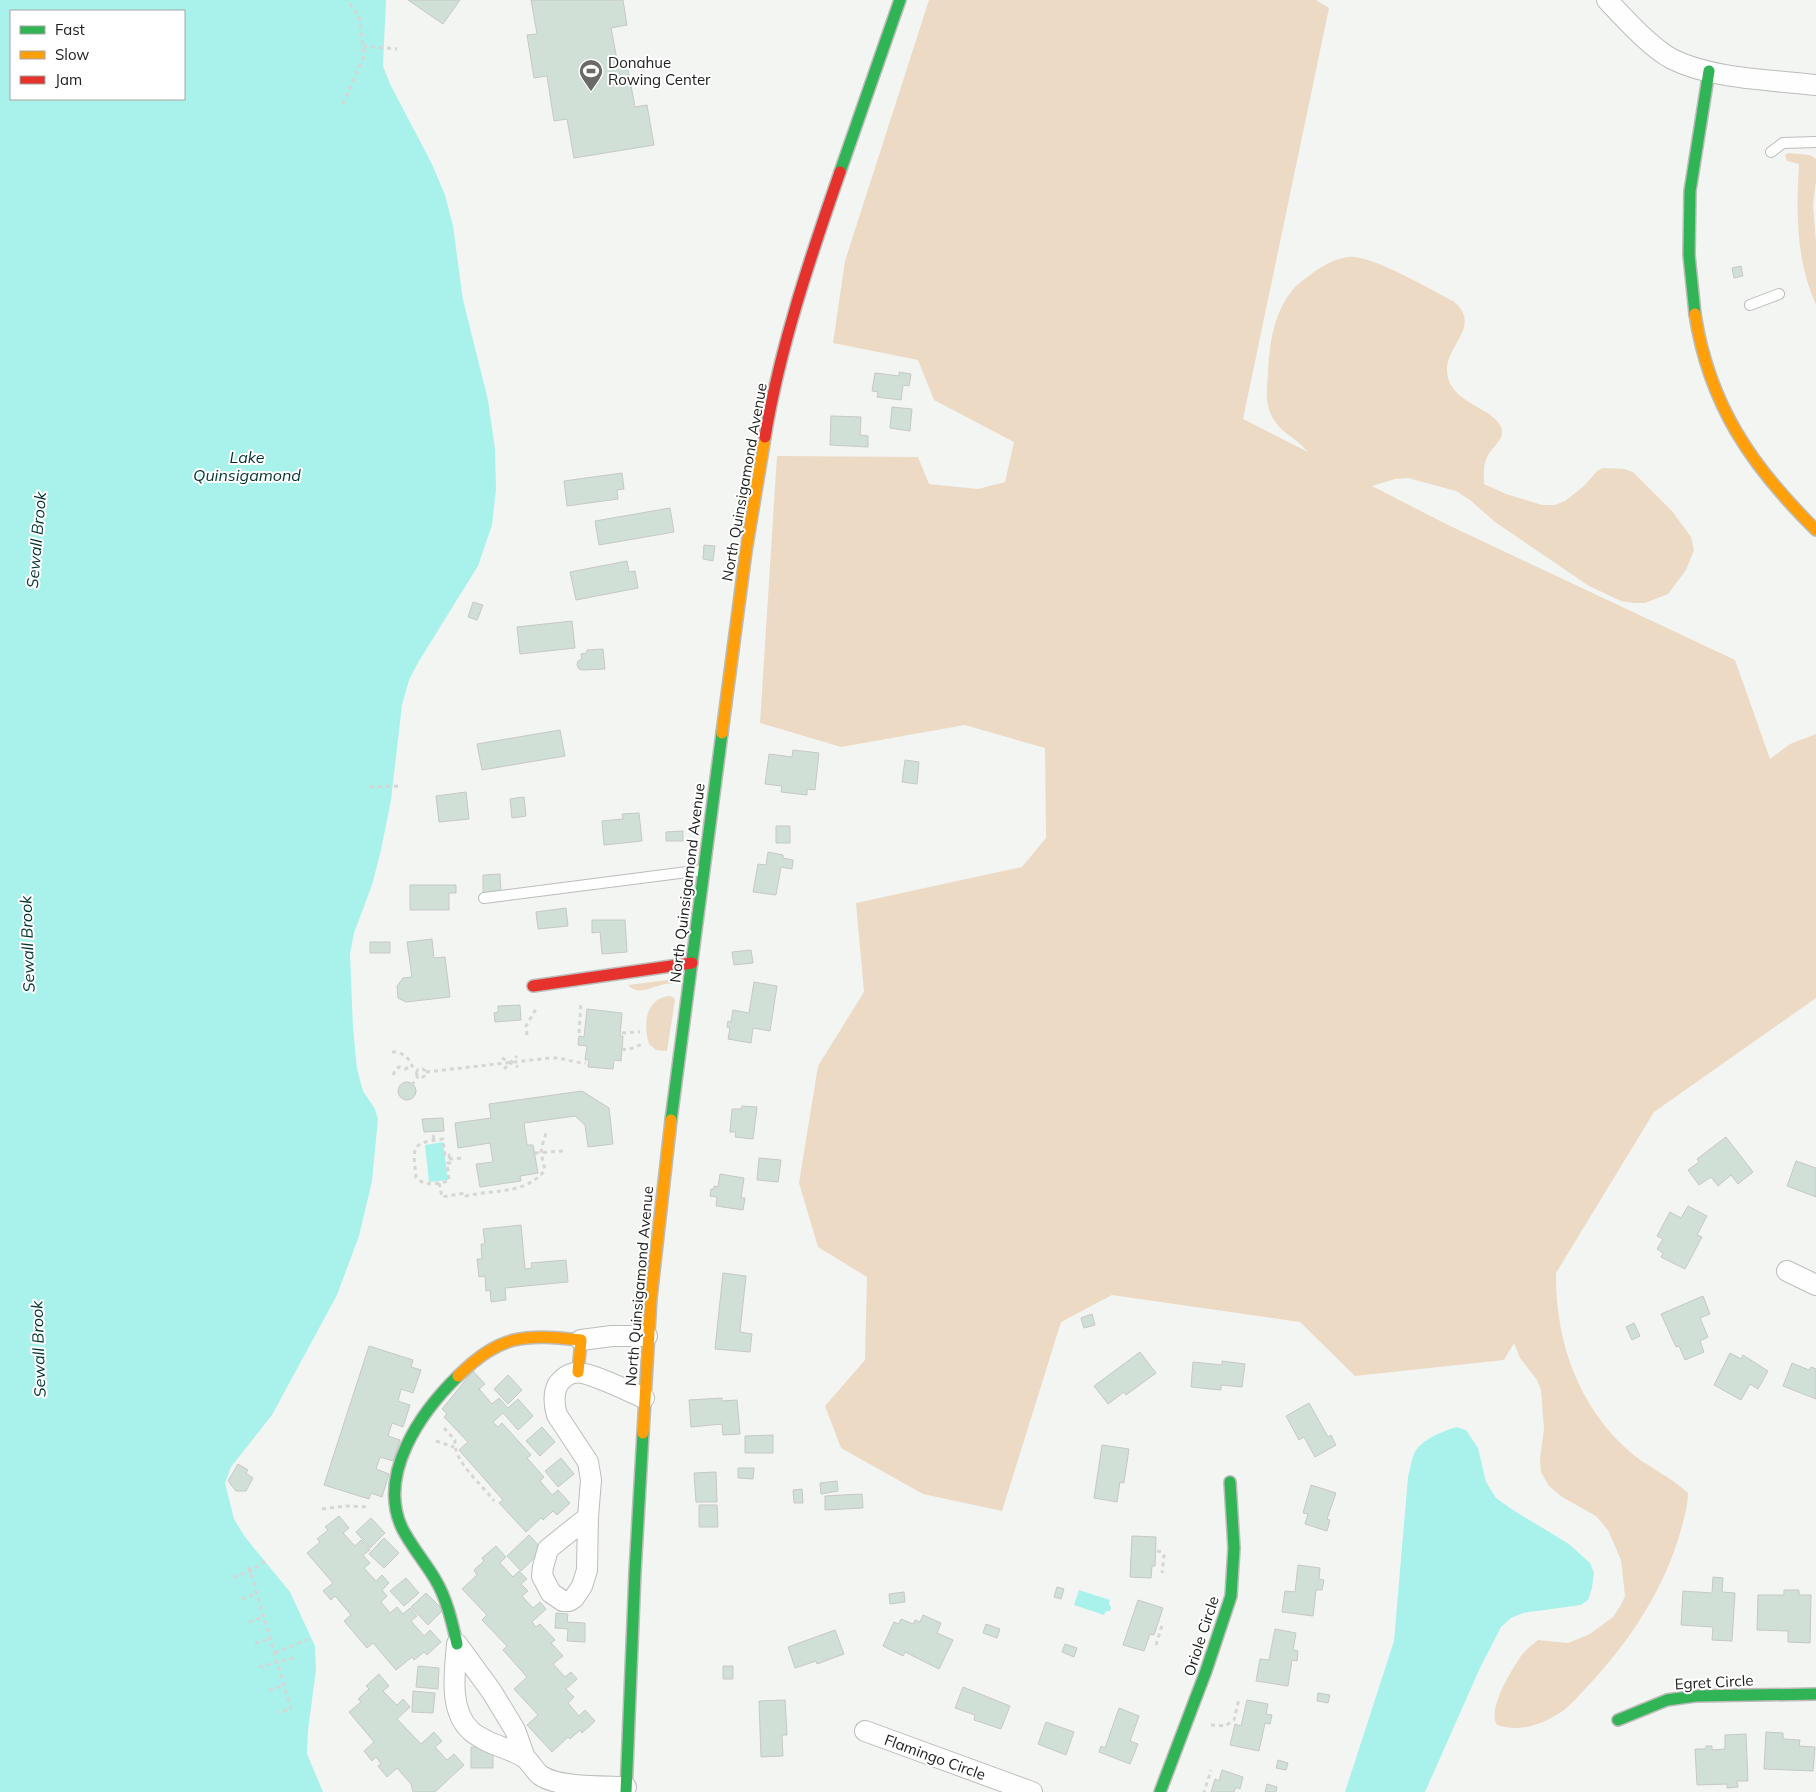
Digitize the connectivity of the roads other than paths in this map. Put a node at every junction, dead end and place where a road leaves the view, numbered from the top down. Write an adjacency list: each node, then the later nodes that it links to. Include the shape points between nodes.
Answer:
1 (900, 0): 10 (main road, North Quinsigamond Avenue, via 805,278 772,398 741,580)
2 (1607, 0): 3 (street, via 1655,48 1672,59)
3 (1710, 71): 4 (street); 9 (main road, via 1694,152 1690,193 1690,270 1701,342 1722,407 1741,441 1769,481)
4 (1816, 85)
5 (1816, 142): 6 (lane, via 1783,143)
6 (1771, 152)
7 (1779, 294): 8 (lane)
8 (1750, 305)
9 (1816, 530)
10 (704, 870): 11 (lane); 12 (main road, North Quinsigamond Avenue)
11 (484, 898)
12 (692, 962): 13 (main road); 16 (main road, North Quinsigamond Avenue, via 662,1187)
13 (533, 986)
14 (1787, 1271): 15 (street)
15 (1816, 1285)
16 (647, 1336): 17 (street); 19 (main road, North Quinsigamond Avenue)
17 (581, 1340): 18 (main road); 22 (main road, via 532,1337 510,1340 491,1350 458,1375 434,1401 402,1459 394,1504 399,1524 436,1580 452,1620)
18 (578, 1372): 19 (street); 21 (street, via 568,1375 559,1384 554,1406 588,1462 591,1480)
19 (644, 1398): 27 (main road, North Quinsigamond Avenue)
20 (1230, 1482): 29 (main road, Oriole Circle, via 1234,1533 1232,1590)
21 (588, 1517)
22 (457, 1644): 26 (street, via 515,1730); 26 (street, via 454,1682 456,1701 464,1721 474,1733)
23 (1816, 1694): 24 (main road, Egret Circle, via 1695,1696 1667,1700)
24 (1618, 1720)
25 (865, 1731): 28 (street, Flamingo Circle)
26 (525, 1758): 27 (street, via 542,1776 552,1780)
27 (626, 1789)
28 (1032, 1792)
29 (1160, 1792)

